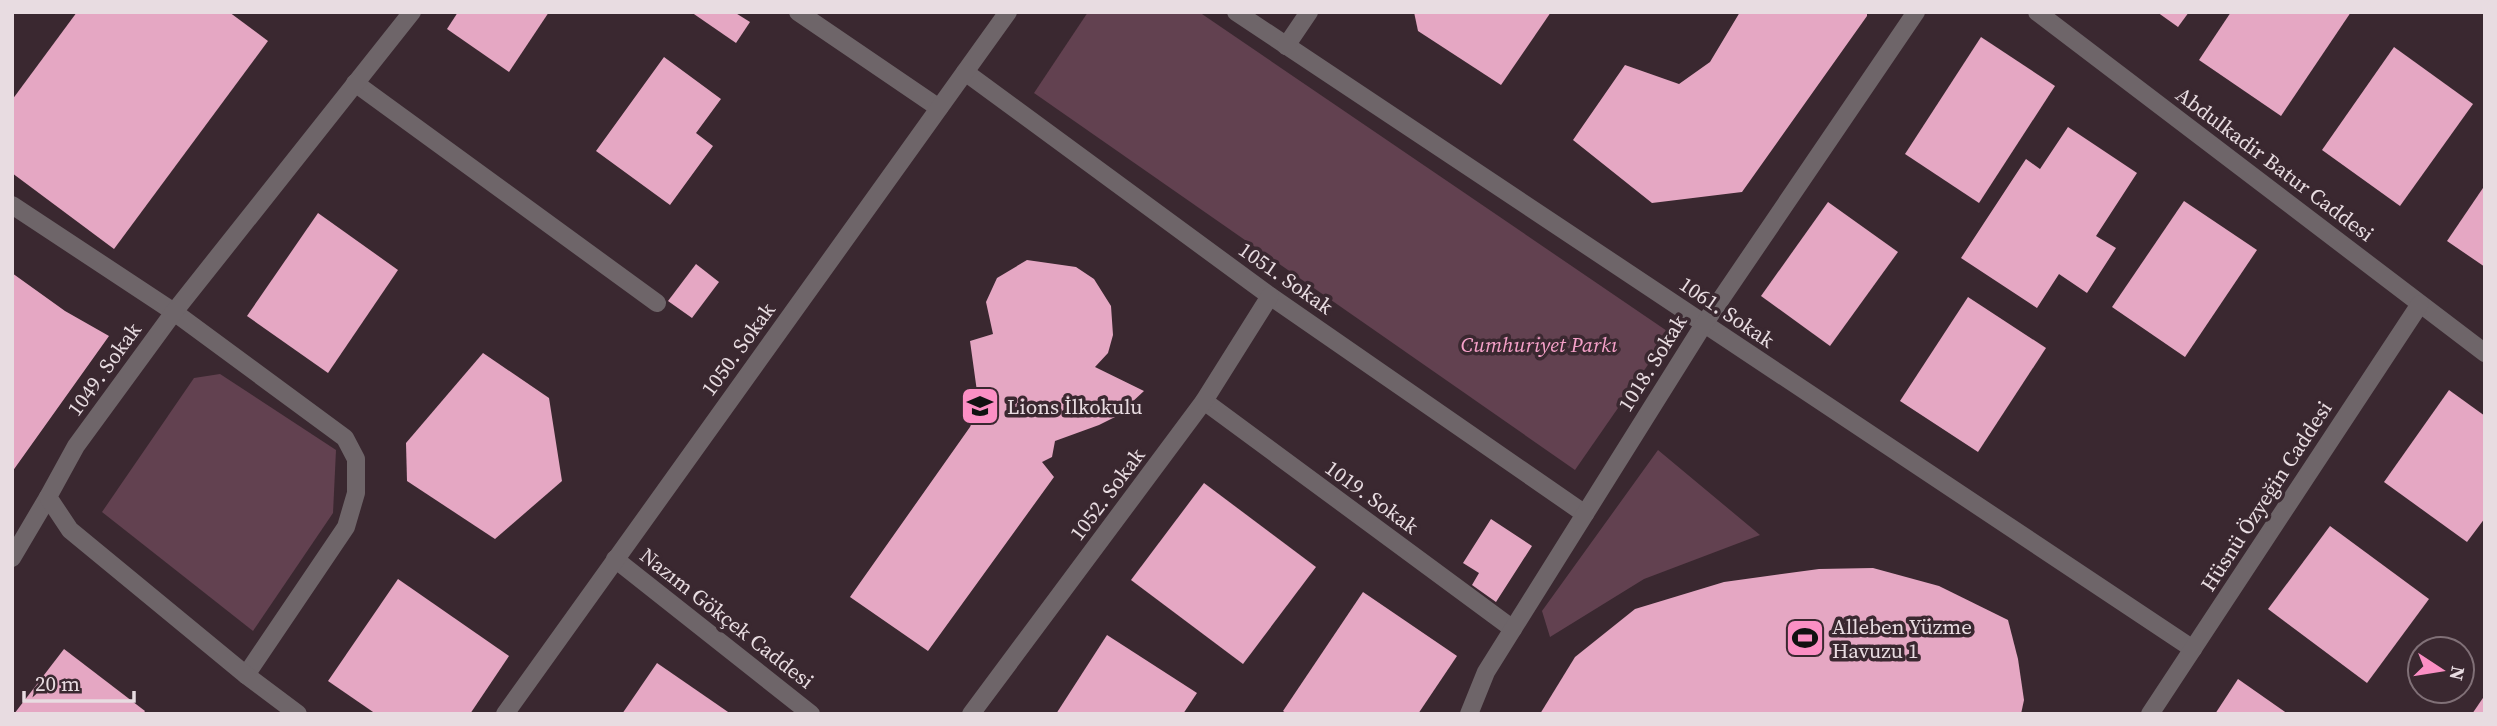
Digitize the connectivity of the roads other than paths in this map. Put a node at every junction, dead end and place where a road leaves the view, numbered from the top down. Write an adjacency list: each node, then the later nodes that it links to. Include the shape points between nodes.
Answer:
1 (412, 12): 10 (street, 1049. Sokak)
2 (798, 12): 11 (street)
3 (1007, 12): 9 (street, 1050. Sokak)
4 (1236, 12): 8 (street, 1061. Sokak)
5 (1310, 12): 8 (street)
6 (1916, 12): 17 (street, 1018. Sokak)
7 (2037, 12): 15 (street, Abdulkadir Batur Caddesi)
8 (1286, 46): 17 (street, 1061. Sokak)
9 (965, 72): 11 (street, 1050. Sokak); 13 (street, 1051. Sokak)
10 (355, 83): 14 (street); 16 (street, 1049. Sokak)
11 (939, 108): 23 (street, 1050. Sokak)
12 (12, 205): 16 (street)
13 (1270, 296): 19 (street, 1052. Sokak); 21 (street, 1051. Sokak)
14 (657, 303)
15 (2420, 304): 18 (street, Abdulkadir Batur Caddesi); 25 (street, Hüsnü Özyeğin Caddesi)
16 (174, 312): 20 (street, 1049. Sokak, via 76,446); 26 (street, via 345,438 356,459 356,492 346,527)
17 (1703, 324): 21 (street, 1018. Sokak); 25 (street, 1061. Sokak)
18 (2485, 353)
19 (1204, 401): 24 (street, 1019. Sokak); 30 (street, 1052. Sokak)
20 (48, 497): 22 (street, 1049. Sokak); 26 (street, via 70,530)
21 (1585, 514): 24 (street, 1018. Sokak)
22 (12, 558)
23 (615, 559): 28 (street, 1050. Sokak); 29 (street, Nazım Gökçek Caddesi)
24 (1513, 629): 31 (street, 1018. Sokak, via 1486,673)
25 (2193, 649): 32 (street, Hüsnü Özyeğin Caddesi)
26 (246, 675): 27 (street)
27 (298, 714)
28 (505, 714)
29 (811, 714)
30 (971, 714)
31 (1469, 714)
32 (2150, 714)

